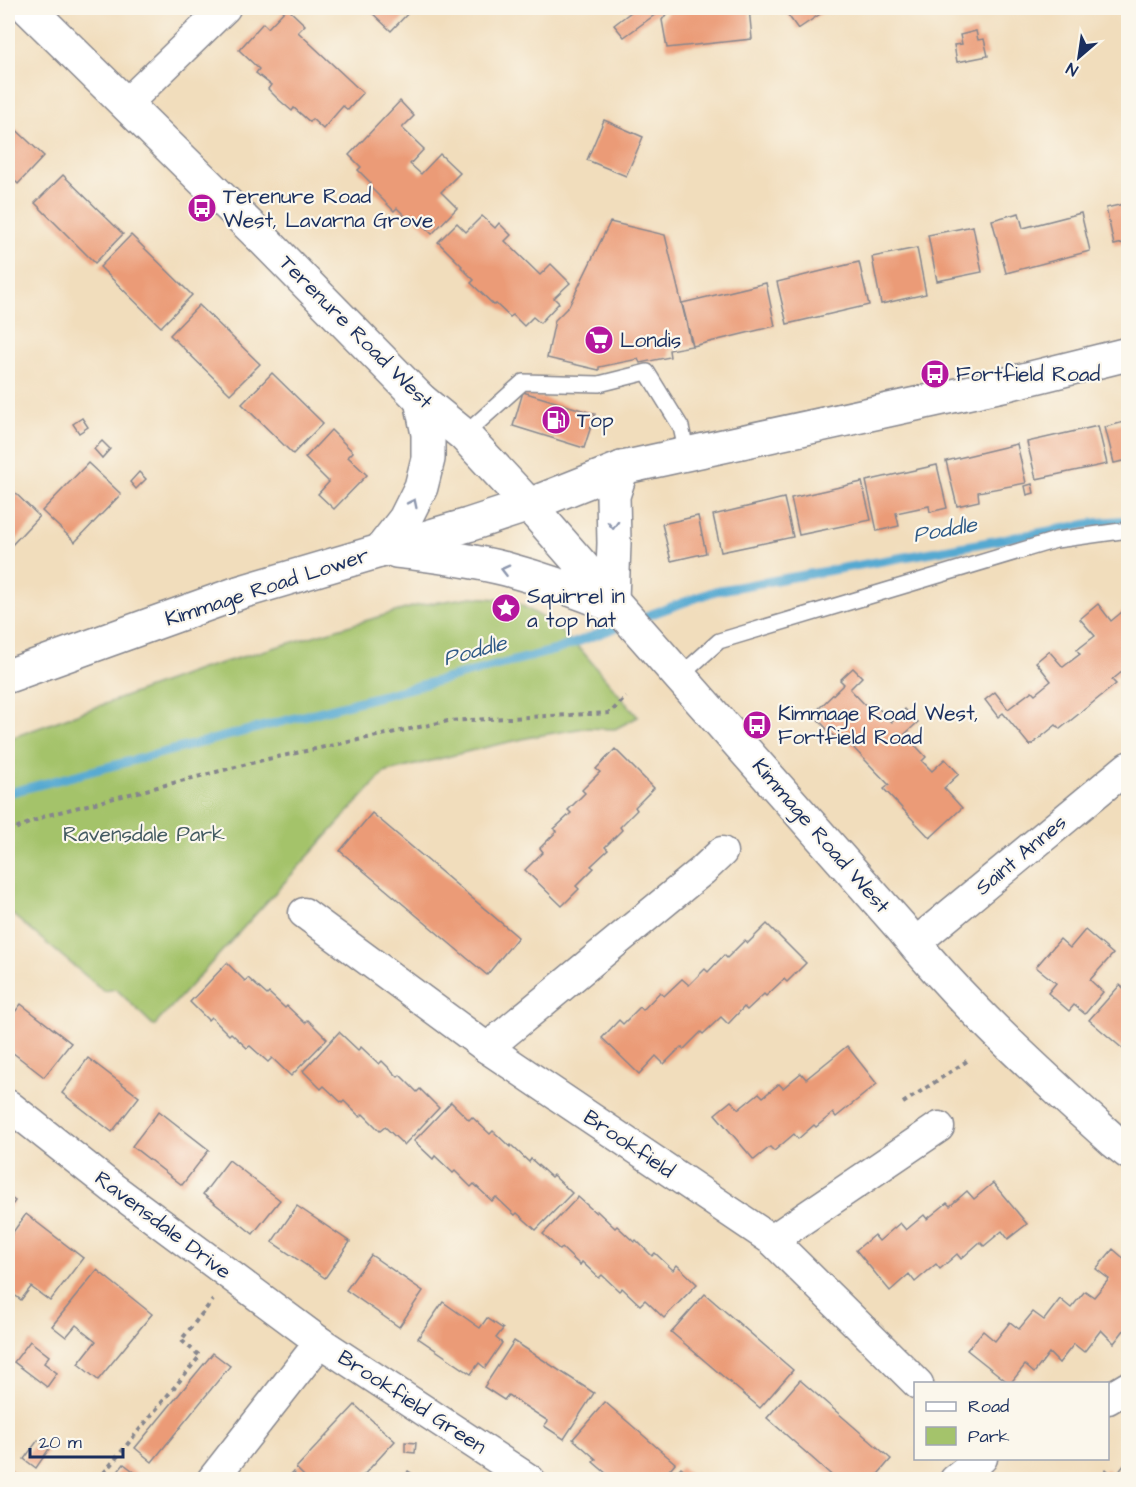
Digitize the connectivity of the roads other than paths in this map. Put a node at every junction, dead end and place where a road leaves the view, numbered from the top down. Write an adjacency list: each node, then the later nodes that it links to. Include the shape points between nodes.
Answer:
1 (28, 8): 3 (main road, Terenure Road West)
2 (225, 8): 3 (street)
3 (126, 104): 5 (main road, Terenure Road West)
4 (1128, 354): 7 (main road)
5 (421, 400): 6 (main road, Terenure Road West); 11 (main road, one-way to 5, via 421,488 428,459)
6 (464, 435): 7 (lane, via 523,382 599,384 647,372 681,427); 9 (main road, Terenure Road West)
7 (687, 454): 8 (main road)
8 (622, 468): 9 (main road); 12 (main road, one-way to 12, via 613,496)
9 (529, 504): 11 (main road, Kimmage Road Lower); 12 (main road, Kimmage Road West)
10 (1128, 530): 14 (lane, via 1056,540 719,641)
11 (382, 550): 12 (main road, one-way to 11, via 506,569); 13 (main road, Kimmage Road Lower, via 241,592)
12 (616, 604): 14 (main road, Kimmage Road West)
13 (8, 676)
14 (680, 676): 18 (main road, Kimmage Road West)
15 (1128, 767): 18 (street, Saint Annes)
16 (722, 852): 19 (street)
17 (304, 913): 19 (street, Brookfield)
18 (915, 944): 22 (main road, Kimmage Road West, via 995,1032)
19 (487, 1048): 23 (street, Brookfield)
20 (8, 1105): 24 (street, Ravensdale Drive)
21 (939, 1127): 23 (street)
22 (1128, 1152)
23 (772, 1240): 25 (street, Brookfield)
24 (320, 1342): 29 (street, Brookfield Green); 30 (street, Brookfield Green)
25 (917, 1382)
26 (1128, 1387): 27 (street)
27 (1109, 1399)
28 (979, 1460): 31 (street)
29 (212, 1479)
30 (530, 1479)
31 (955, 1479)

